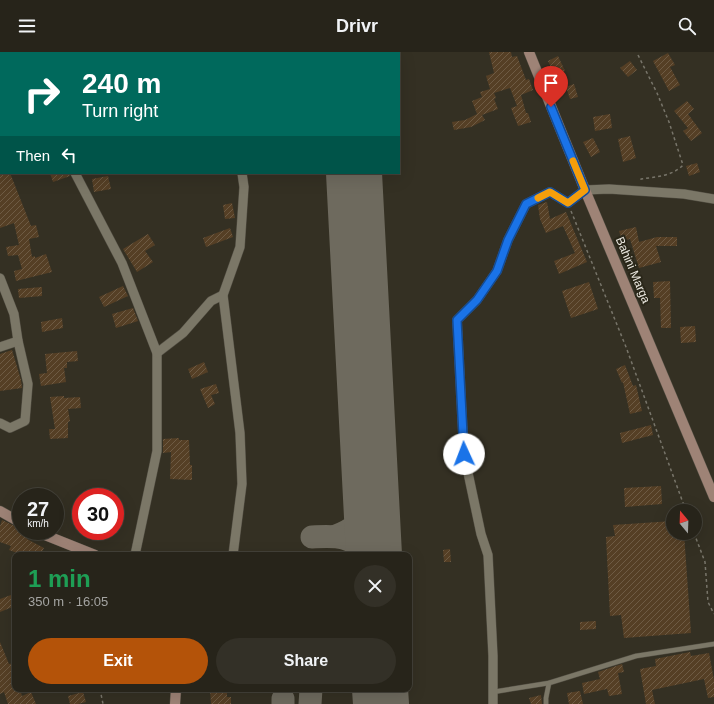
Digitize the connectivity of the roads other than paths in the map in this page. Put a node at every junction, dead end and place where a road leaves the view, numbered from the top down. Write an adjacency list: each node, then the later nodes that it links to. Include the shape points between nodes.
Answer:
1 (529, 52): 4 (street, Bahini Marga)
2 (76, 174): 10 (street, via 122,263)
3 (242, 174): 7 (street, via 244,187 240,247)
4 (585, 190): 5 (street, via 684,194); 12 (street, Bahini Marga); 22 (street, via 568,203 550,192 526,204 508,240 497,271 477,300 457,320 464,454 488,555 493,656)
5 (714, 199)
6 (0, 278): 8 (street, via 14,314)
7 (223, 295): 10 (street, via 211,301 183,333); 18 (street, via 240,433 242,484)
8 (18, 341): 9 (street); 11 (street, via 28,384 25,421 10,428)
9 (0, 348)
10 (157, 353): 17 (street, via 157,451)
11 (0, 423)
12 (714, 498)
13 (0, 511): 14 (street)
14 (12, 518)
15 (58, 540): 16 (street)
16 (88, 552)
17 (136, 552)
18 (233, 552)
19 (714, 644): 20 (lane, via 636,656)
20 (549, 683): 22 (lane); 25 (lane)
21 (176, 692): 23 (street)
22 (492, 692): 24 (street)
23 (175, 704)
24 (493, 704)
25 (546, 704)

